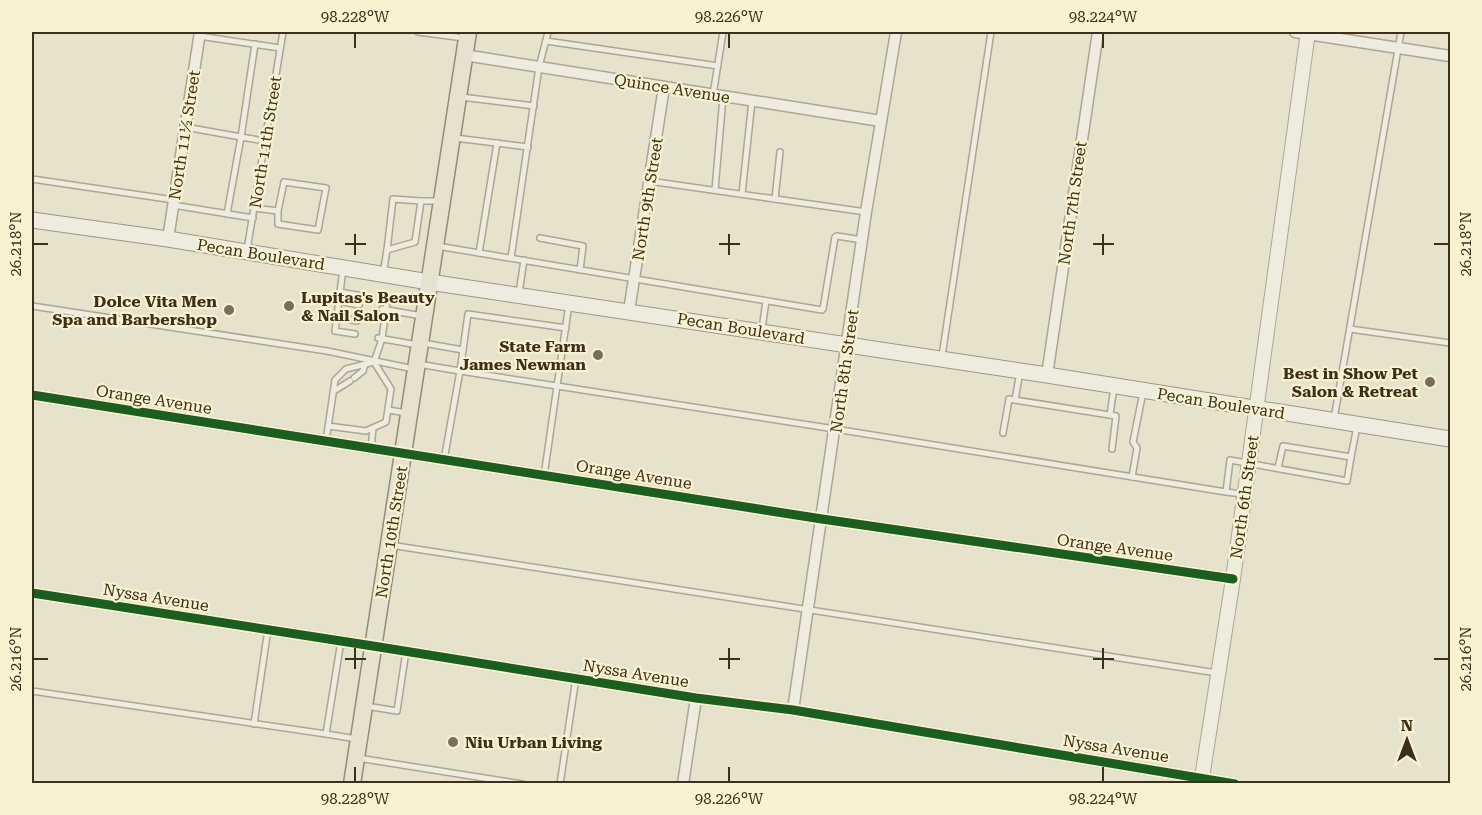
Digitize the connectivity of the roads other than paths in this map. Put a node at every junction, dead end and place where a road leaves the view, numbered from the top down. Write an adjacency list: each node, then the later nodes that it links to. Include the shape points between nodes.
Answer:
1 (283, 32): 15 (lane, North 11th Street)
2 (418, 32): 12 (lane)
3 (548, 32): 11 (lane)
4 (723, 32): 17 (lane)
5 (896, 32): 24 (street, North 8th Street)
6 (991, 32): 85 (lane)
7 (1098, 32): 91 (street, North 7th Street)
8 (1304, 32): 14 (street); 98 (street, North 6th Street)
9 (1401, 32): 14 (lane)
10 (200, 34): 13 (lane); 25 (street, North 11½ Street)
11 (546, 41): 17 (lane); 18 (lane)
12 (467, 42): 18 (street, Quince Avenue); 20 (main road, North 10th Street)
13 (255, 44): 15 (lane); 26 (lane)
14 (1399, 47): 16 (street); 77 (lane)
15 (280, 48): 28 (lane, North 11th Street)
16 (1450, 56)
17 (718, 66): 21 (lane)
18 (540, 67): 19 (street, Quince Avenue); 23 (lane)
19 (664, 87): 21 (street, Quince Avenue); 33 (street, North 9th Street)
20 (458, 96): 23 (lane); 27 (main road, North 10th Street)
21 (718, 96): 22 (street, Quince Avenue); 34 (lane)
22 (752, 101): 24 (street, Quince Avenue); 35 (lane)
23 (534, 106): 30 (lane)
24 (880, 121): 42 (street, North 8th Street)
25 (185, 127): 26 (lane); 39 (street, North 11½ Street)
26 (242, 137): 28 (lane); 43 (lane)
27 (452, 137): 29 (lane); 38 (main road, North 10th Street)
28 (265, 141): 40 (lane, North 11th Street)
29 (497, 143): 30 (lane); 54 (lane)
30 (528, 147): 55 (lane)
31 (780, 152): 36 (lane)
32 (32, 179): 39 (lane)
33 (650, 181): 34 (lane); 60 (street, North 9th Street)
34 (715, 190): 35 (lane)
35 (742, 194): 36 (lane)
36 (775, 199): 42 (lane)
37 (421, 201): 38 (lane); 44 (lane, via 393,199); 52 (lane, via 415,242)
38 (442, 201): 51 (main road, North 10th Street)
39 (174, 203): 43 (lane); 49 (street, North 11½ Street)
40 (254, 208): 41 (lane); 46 (lane, North 11th Street)
41 (278, 211): 41 (lane, via 285,182 326,188 318,230 278,224)
42 (867, 212): 50 (street, North 8th Street)
43 (227, 214): 46 (lane)
44 (392, 214): 45 (lane); 52 (lane)
45 (400, 215)
46 (253, 218): 53 (lane, North 11th Street)
47 (32, 220): 49 (main road, Pecan Boulevard)
48 (540, 238): 58 (lane, via 584,246)
49 (168, 239): 53 (main road, Pecan Boulevard)
50 (863, 240): 67 (lane, via 835,237 822,310); 83 (street, North 8th Street)
51 (435, 246): 54 (lane); 61 (main road, North 10th Street)
52 (387, 250): 59 (lane)
53 (247, 252): 57 (main road, Pecan Boulevard)
54 (479, 253): 55 (lane)
55 (511, 258): 56 (lane)
56 (524, 260): 58 (lane); 63 (lane)
57 (343, 268): 59 (main road, Pecan Boulevard); 62 (lane)
58 (579, 270): 60 (lane)
59 (383, 274): 61 (main road, Pecan Boulevard)
60 (634, 279): 67 (lane); 72 (street, North 9th Street)
61 (429, 282): 63 (main road, Pecan Boulevard); 74 (main road, North 10th Street)
62 (340, 292): 64 (lane); 66 (lane)
63 (519, 295): 68 (main road, Pecan Boulevard)
64 (362, 296)
65 (384, 300): 71 (lane)
66 (339, 301): 69 (lane); 73 (lane)
67 (766, 301): 78 (lane)
68 (570, 302): 72 (main road, Pecan Boulevard); 76 (lane)
69 (359, 305)
70 (32, 306): 86 (lane, via 327,351)
71 (384, 309): 74 (lane); 80 (lane)
72 (629, 311): 78 (main road, Pecan Boulevard)
73 (337, 317): 75 (lane); 79 (lane, via 335,331)
74 (424, 317): 82 (main road, North 10th Street)
75 (357, 321)
76 (566, 328): 84 (lane, via 468,314); 92 (lane)
77 (1350, 329): 81 (lane); 102 (lane)
78 (761, 331): 83 (main road, Pecan Boulevard)
79 (355, 334)
80 (380, 338): 82 (lane); 86 (lane)
81 (1450, 343)
82 (420, 344): 84 (lane); 88 (main road, North 10th Street)
83 (847, 345): 85 (main road, Pecan Boulevard); 106 (street, North 8th Street)
84 (463, 350): 89 (lane)
85 (941, 359): 90 (main road, Pecan Boulevard)
86 (374, 362): 87 (lane); 88 (lane); 99 (lane, via 392,389)
87 (365, 364): 95 (lane, via 363,371); 95 (lane, via 346,369 335,380)
88 (416, 366): 89 (lane); 100 (main road, North 10th Street)
89 (460, 371): 92 (lane); 114 (lane)
90 (1020, 371): 91 (main road, Pecan Boulevard); 97 (lane)
91 (1047, 375): 93 (main road, Pecan Boulevard)
92 (557, 386): 106 (lane); 117 (lane)
93 (1114, 386): 94 (main road, Pecan Boulevard); 101 (lane)
94 (1143, 390): 98 (main road, Pecan Boulevard); 118 (lane, via 1133,442 1137,448)
95 (333, 392): 104 (lane)
96 (32, 395): 109 (street, Orange Avenue)
97 (1015, 400): 101 (lane); 107 (lane, via 1009,399)
98 (1256, 409): 102 (main road, Pecan Boulevard); 115 (street, North 6th Street)
99 (388, 410): 100 (lane); 105 (lane, via 386,422)
100 (409, 414): 112 (main road, North 10th Street)
101 (1110, 415): 111 (lane, via 1116,416)
102 (1334, 421): 103 (main road, Pecan Boulevard)
103 (1357, 424): 108 (main road, Pecan Boulevard); 113 (lane)
104 (328, 426): 105 (lane, via 366,431); 109 (lane)
105 (373, 428): 110 (lane)
106 (835, 429): 118 (lane); 121 (street, North 8th Street)
107 (1004, 433)
108 (1450, 439)
109 (326, 441): 110 (street, Orange Avenue)
110 (372, 448): 112 (street, Orange Avenue)
111 (1112, 448)
112 (403, 454): 114 (street, Orange Avenue); 122 (main road, North 10th Street)
113 (1351, 457): 116 (lane, via 1283,446); 116 (lane, via 1347,481)
114 (444, 460): 117 (street, Orange Avenue)
115 (1248, 463): 116 (lane); 119 (lane, via 1230,460); 120 (street, North 6th Street)
116 (1278, 468)
117 (544, 476): 121 (street, Orange Avenue)
118 (1132, 477): 119 (lane)
119 (1226, 492): 120 (lane)
120 (1244, 494): 123 (street, North 6th Street)
121 (822, 519): 123 (street, Orange Avenue); 125 (street, North 8th Street)
122 (388, 545): 125 (lane); 128 (main road, North 10th Street)
123 (1233, 579): 130 (street, North 6th Street)
124 (32, 593): 126 (street, Nyssa Avenue)
125 (808, 610): 130 (lane); 135 (street, North 8th Street)
126 (268, 629): 127 (street, Nyssa Avenue); 136 (lane)
127 (341, 641): 128 (street, Nyssa Avenue); 137 (lane)
128 (373, 646): 129 (street, Nyssa Avenue); 134 (main road, North 10th Street)
129 (406, 651): 131 (street, Nyssa Avenue); 134 (lane, via 397,711)
130 (1218, 673): 140 (street, North 6th Street)
131 (576, 678): 133 (street, Nyssa Avenue); 143 (lane)
132 (32, 691): 136 (lane)
133 (696, 698): 135 (street, Nyssa Avenue); 144 (street)
134 (364, 706): 138 (main road, North 10th Street)
135 (793, 710): 140 (street, Nyssa Avenue)
136 (254, 724): 137 (lane)
137 (326, 734): 138 (lane)
138 (359, 739): 139 (main road, North 10th Street)
139 (356, 758): 141 (main road, North 10th Street); 142 (lane)
140 (1202, 780): 145 (street, Nyssa Avenue)
141 (352, 783)
142 (522, 783)
143 (560, 783)
144 (682, 783)
145 (1235, 783)

